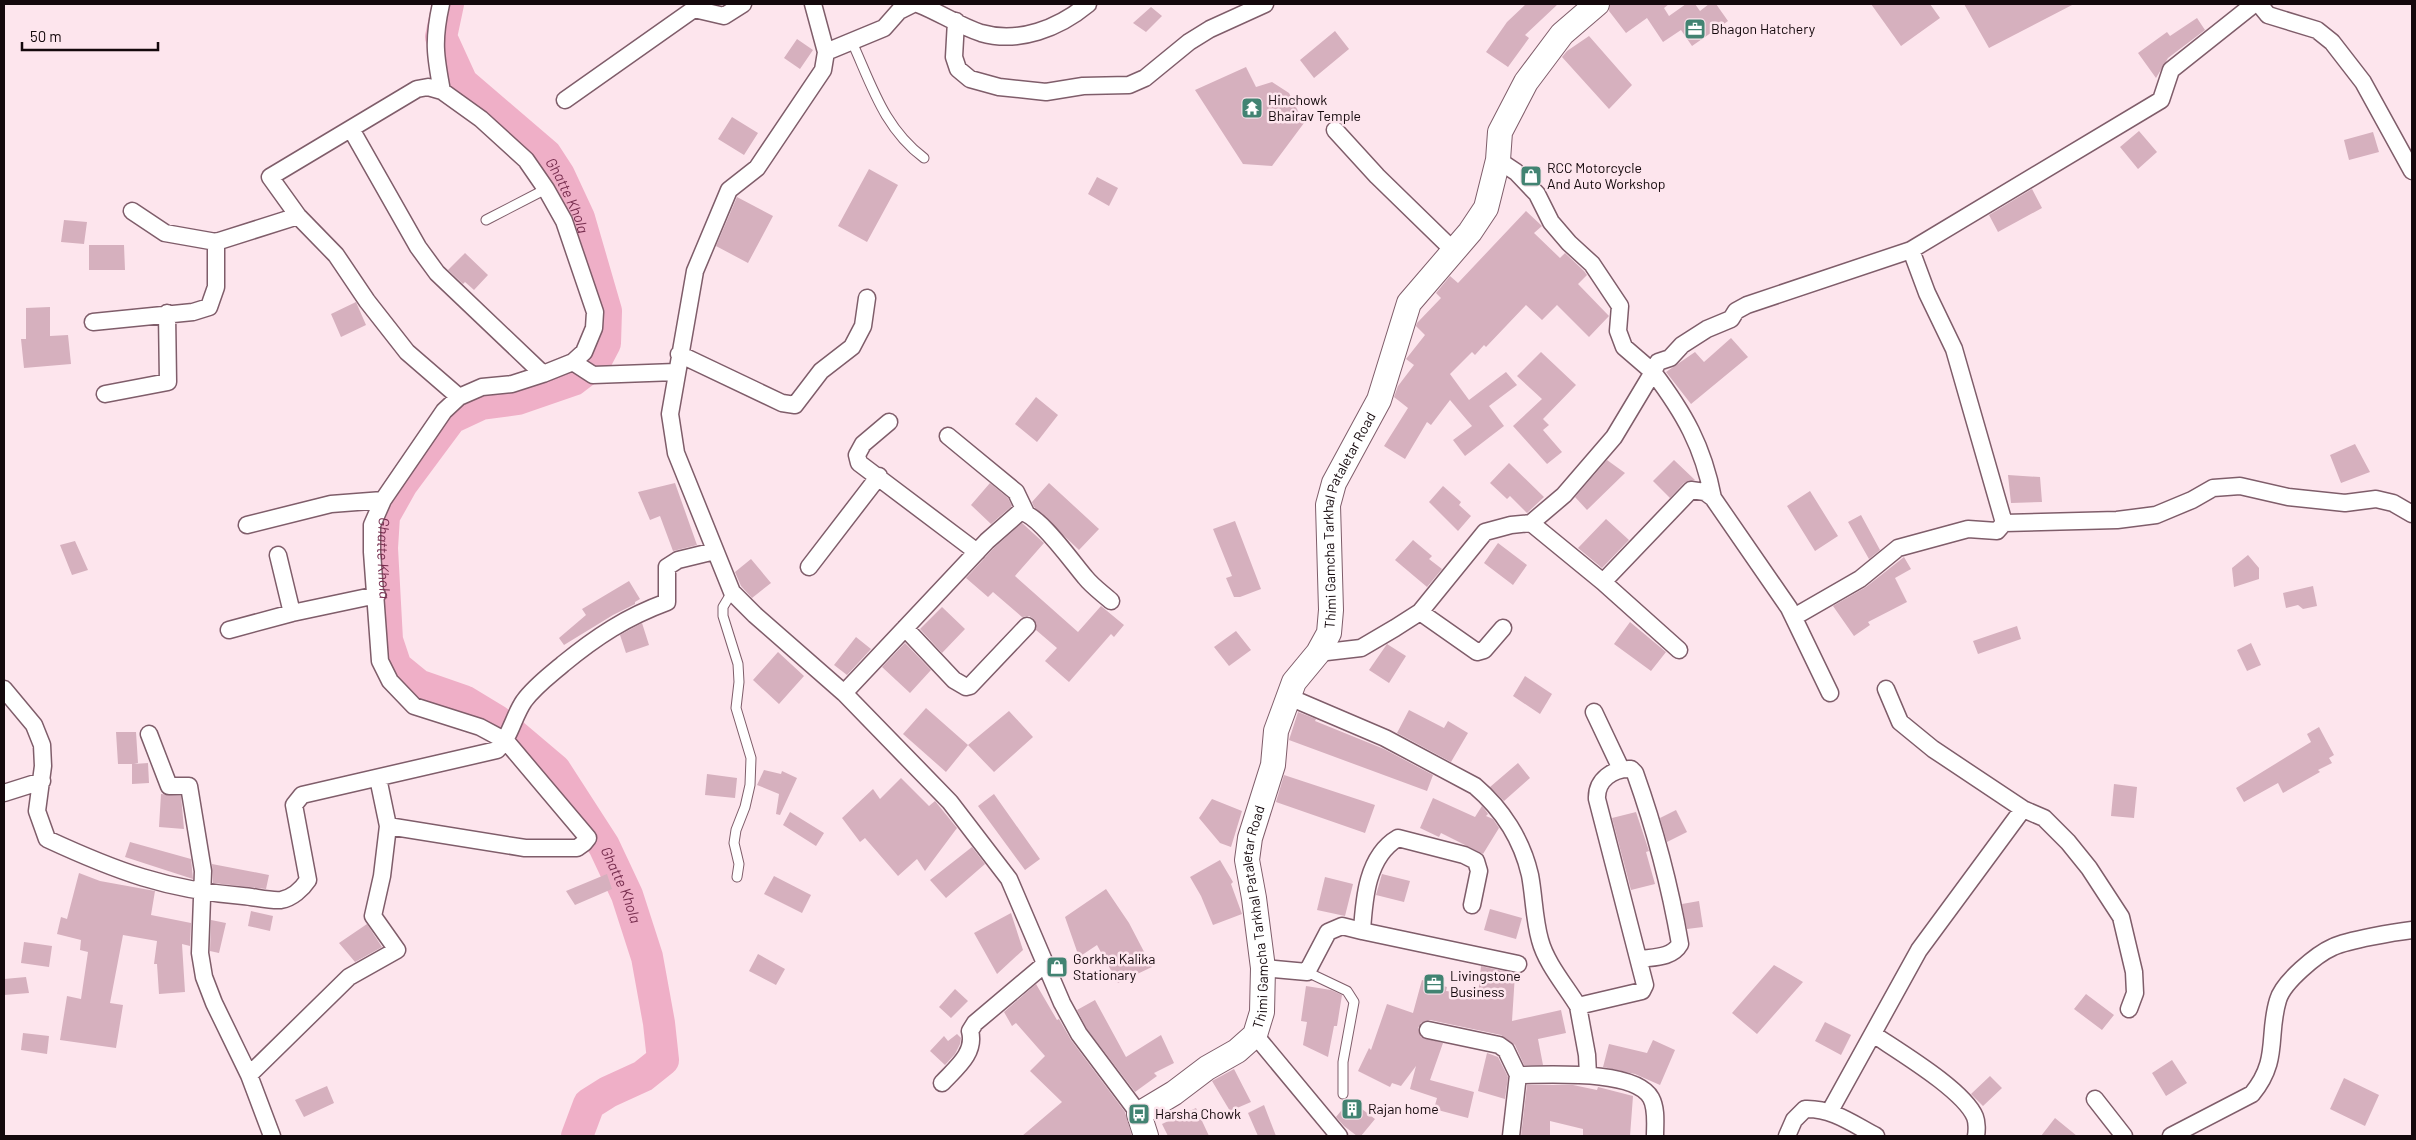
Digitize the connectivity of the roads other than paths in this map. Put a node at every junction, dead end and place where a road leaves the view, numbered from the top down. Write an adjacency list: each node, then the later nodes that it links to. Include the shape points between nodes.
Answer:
1 (441, 4): 14 (street, via 434,34)
2 (743, 4): 15 (street, via 724,16 694,9)
3 (813, 4): 13 (street)
4 (914, 4): 12 (street, via 899,11 884,28)
5 (918, 4): 11 (street)
6 (1088, 4): 11 (street, via 1046,30 1015,36 982,33)
7 (1265, 4): 11 (street, via 1189,42 1145,78 1129,85 1083,86 1046,92 999,87 970,79 958,69 954,57)
8 (1597, 4): 19 (street, Thimi Gamcha Tarkhal Pataletar Road, via 1562,34 1526,82 1500,132)
9 (2254, 4): 27 (street, via 2171,70 2161,100)
10 (2259, 4): 20 (street, via 2268,14 2317,30 2332,42 2363,82)
11 (956, 21)
12 (852, 42): 13 (street); 18 (lane, via 893,128 906,145)
13 (826, 52): 31 (street, via 823,70 757,168 729,190 695,271)
14 (442, 91): 16 (street, via 428,87 417,89); 21 (street, via 481,119 519,155)
15 (565, 100)
16 (351, 129): 23 (street, via 270,177); 35 (street, via 418,247 437,273)
17 (1335, 130): 26 (street)
18 (924, 158)
19 (1498, 160): 26 (street, Thimi Gamcha Tarkhal Pataletar Road, via 1486,208); 34 (street, via 1516,172 1537,194 1551,222 1592,264 1620,306 1618,331 1624,347)
20 (2412, 171)
21 (546, 189): 24 (lane); 32 (street, via 564,221 595,312 594,328 584,352)
22 (132, 211): 25 (street, via 165,233)
23 (298, 216): 25 (street); 37 (street, via 336,255 407,352)
24 (486, 220)
25 (216, 242): 29 (street, via 216,287 209,307)
26 (1453, 250): 64 (street, Thimi Gamcha Tarkhal Pataletar Road, via 1409,303 1379,400 1334,482 1328,505 1329,633)
27 (1911, 250): 34 (street, via 1747,305 1736,311 1732,319 1682,345 1670,358 1658,362); 46 (street, via 1954,349)
28 (867, 298): 31 (street, via 863,326 852,347 821,371 795,405 782,403)
29 (167, 314): 30 (street); 36 (street, via 168,382)
30 (93, 322)
31 (679, 354): 33 (street)
32 (573, 362): 33 (street, via 593,375); 35 (street)
33 (676, 372): 48 (street, via 670,414 676,452)
34 (1652, 372): 41 (street, via 1672,398 1700,448); 45 (street, via 1614,437 1564,495)
35 (543, 374): 37 (street, via 512,384 482,388)
36 (105, 394)
37 (459, 397): 42 (street, via 444,412)
38 (889, 422): 40 (street, via 863,444 857,454 859,463)
39 (948, 436): 43 (street, via 1016,492)
40 (879, 476): 49 (street); 51 (street)
41 (1713, 498): 52 (street, via 1705,492 1691,490); 58 (street)
42 (383, 500): 47 (street, via 331,504); 54 (street, via 372,525)
43 (1026, 512): 49 (street, via 1020,512 1007,521); 55 (street, via 1086,579)
44 (2412, 514): 46 (street, via 2393,503 2376,499 2345,502 2288,497 2240,486 2212,488 2156,515 2117,520)
45 (1531, 523): 52 (street); 56 (street, via 1485,532)
46 (2004, 523): 58 (street, via 1997,531 1968,529 1898,548 1860,579)
47 (247, 525)
48 (715, 550): 53 (street); 72 (street, via 678,560 667,567 666,602 598,636 536,686 523,703)
49 (977, 552): 60 (street)
50 (278, 555): 57 (street)
51 (809, 567)
52 (1603, 582): 63 (street)
53 (732, 592): 67 (street); 79 (lane, via 723,607 723,616 738,664 736,708 751,758 747,800 734,843 739,864)
54 (377, 595): 57 (street); 72 (street, via 380,661 390,681 414,706 480,727)
55 (1111, 601)
56 (1420, 612): 61 (street, via 1477,652 1484,650); 64 (street, via 1361,648)
57 (292, 613): 62 (street)
58 (1794, 617): 68 (street)
59 (1027, 626): 60 (street, via 966,687 954,680)
60 (905, 628): 67 (street)
61 (1503, 628)
62 (229, 630)
63 (1678, 650)
64 (1318, 653): 69 (street, Thimi Gamcha Tarkhal Pataletar Road, via 1294,682)
65 (4, 688): 75 (street, via 34,725 42,745)
66 (1886, 689): 77 (street, via 1900,722 1933,749)
67 (844, 693): 85 (street, via 950,802 1009,879)
68 (1830, 694)
69 (1289, 697): 87 (street, Thimi Gamcha Tarkhal Pataletar Road, via 1276,731 1273,765 1250,838 1247,860); 89 (street, via 1385,738 1475,786 1484,794 1510,825 1522,846 1545,954)
70 (1594, 712): 73 (street)
71 (149, 734): 80 (street, via 168,786 189,786 203,872)
72 (506, 741): 74 (street, via 496,750); 78 (street, via 588,838 584,843 577,848 525,848)
73 (1621, 769): 84 (street, via 1600,782 1596,790); 84 (street, via 1631,769 1635,773 1672,897 1680,944 1670,954)
74 (378, 778): 78 (street); 80 (street, via 302,794 294,806 308,880 301,890 282,900)
75 (42, 781): 76 (street); 80 (street, via 37,811 47,839 101,865)
76 (4, 793)
77 (2022, 809): 90 (street, via 2044,818 2068,842 2122,917 2134,972 2135,993); 92 (street, via 1919,950)
78 (388, 826): 94 (street, via 373,916 397,950 349,977)
79 (737, 877)
80 (201, 893): 94 (street, via 200,953 204,977)
81 (1472, 905): 83 (street, via 1479,871 1476,862 1464,855 1398,838 1388,843 1371,875 1365,893)
82 (2412, 930): 110 (street, via 2333,947 2310,962 2278,998 2268,1069 2261,1083 2252,1094)
83 (1362, 931): 86 (street); 88 (street, via 1342,926 1328,932)
84 (1640, 959): 89 (street, via 1645,985 1642,991)
85 (1045, 964): 97 (street, via 974,1023 970,1031 972,1046); 101 (street, via 1079,1034)
86 (1518, 964)
87 (1263, 968): 88 (street); 93 (street, Thimi Gamcha Tarkhal Pataletar Road, via 1262,1012)
88 (1307, 972): 98 (lane, via 1347,991 1354,1002 1343,1062)
89 (1578, 1006): 96 (street)
90 (2129, 1010)
91 (1428, 1030): 95 (street, via 1499,1045 1506,1050)
92 (1873, 1034): 100 (street); 108 (street, via 1952,1090 1975,1118)
93 (1255, 1035): 101 (street, Thimi Gamcha Tarkhal Pataletar Road, via 1237,1051 1174,1093); 103 (street)
94 (249, 1075): 102 (street)
95 (1518, 1075): 96 (street); 104 (street)
96 (1588, 1075): 105 (street, via 1631,1083 1643,1089 1651,1098 1655,1112)
97 (942, 1083)
98 (1343, 1094)
99 (2095, 1099): 109 (street)
100 (1830, 1111): 106 (street, via 1805,1109 1794,1120); 107 (street)
101 (1142, 1125)
102 (272, 1136)
103 (1339, 1136)
104 (1511, 1136)
105 (1655, 1136)
106 (1787, 1136)
107 (1876, 1136)
108 (1976, 1136)
109 (2124, 1136)
110 (2171, 1136)

